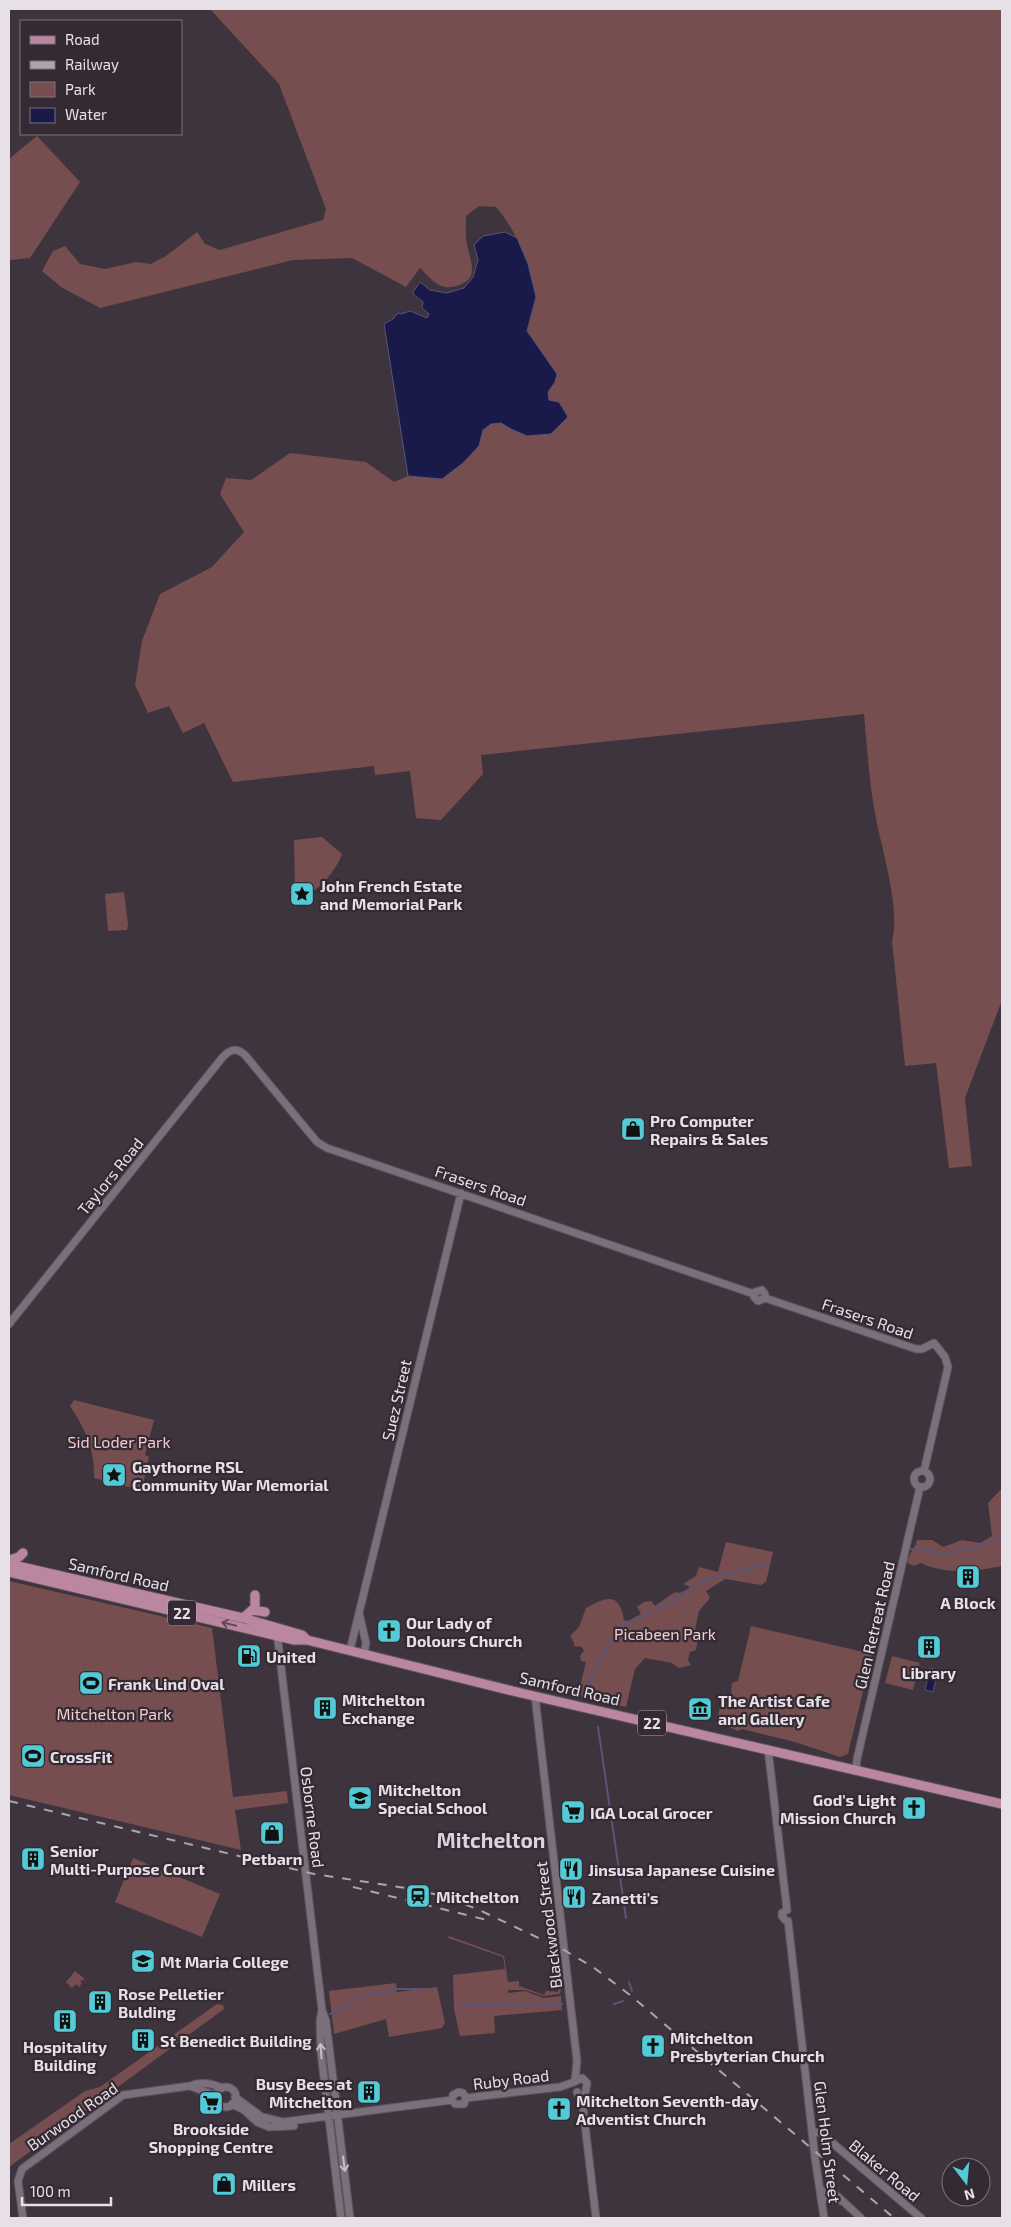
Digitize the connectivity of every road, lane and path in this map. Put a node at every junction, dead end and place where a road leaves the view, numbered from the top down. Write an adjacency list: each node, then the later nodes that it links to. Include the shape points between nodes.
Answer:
1 (235, 1050): 2 (street, Frasers Road, via 245,1055 317,1142); 3 (street, Taylors Road, via 230,1050 222,1058)
2 (461, 1193): 4 (street, Frasers Road, via 754,1294 762,1290 765,1298 916,1349); 14 (street, Suez Street)
3 (9, 1324)
4 (934, 1343): 5 (street, Glen Retreat Road, via 948,1367)
5 (924, 1471): 6 (street, Glen Retreat Road, via 919,1471 914,1477); 6 (street, Glen Retreat Road, via 931,1481 928,1486)
6 (920, 1487): 21 (street, Glen Retreat Road)
7 (23, 1553): 8 (main road)
8 (9, 1560)
9 (9, 1564): 15 (main road, Samford Road / 22)
10 (9, 1572): 16 (main road, Samford Road / 22, one-way to 10)
11 (256, 1595): 12 (main road)
12 (255, 1610): 13 (main road); 15 (main road)
13 (265, 1612)
14 (359, 1613): 17 (street, Suez Street); 18 (street, Suez Street, via 366,1643)
15 (243, 1618): 16 (main road, Samford Road / 22)
16 (277, 1632): 17 (main road, Samford Road / 22, via 302,1635 308,1640); 23 (street, Osborne Road)
17 (350, 1650): 18 (main road, Samford Road / 22)
18 (364, 1654): 19 (main road, Samford Road / 22)
19 (535, 1696): 20 (main road, Samford Road / 22); 24 (street, Blackwood Street)
20 (768, 1749): 21 (main road, Samford Road / 22); 38 (street, Glen Holm Street, via 787,1910 782,1916 788,1921)
21 (856, 1770): 22 (main road, Samford Road / 22)
22 (1002, 1804)
23 (322, 2010): 36 (street, Osborne Road); 37 (street, Osborne Road, one-way to 23, via 321,2053)
24 (578, 2061): 25 (street, Blackwood Street); 26 (street, Blackwood Street)
25 (585, 2079): 26 (street); 30 (street)
26 (575, 2081): 28 (street, Ruby Road); 31 (street)
27 (190, 2086): 29 (street, Burwood Road, via 203,2083); 32 (street, Burwood Road); 42 (street, Burwood Road, via 123,2095 27,2165 18,2180)
28 (560, 2087): 31 (street, Ruby Road); 36 (street, Ruby Road, via 466,2098 459,2092 452,2100)
29 (222, 2088): 32 (street); 33 (street, via 230,2089)
30 (586, 2091): 31 (street); 35 (street)
31 (576, 2092): 35 (street)
32 (216, 2096): 34 (street, via 221,2105)
33 (235, 2097): 34 (street); 37 (street, via 268,2120 288,2122)
34 (232, 2104): 37 (street, via 257,2122 274,2128 315,2124)
35 (583, 2108): 45 (street)
36 (338, 2115): 37 (street); 44 (street, Osborne Road, one-way to 44)
37 (329, 2118): 43 (street, Osborne Road)
38 (813, 2136): 39 (street, Glen Holm Street); 48 (street, Blaker Road, via 824,2133)
39 (820, 2191): 40 (street, Glen Holm Street); 41 (street, via 831,2191)
40 (822, 2200): 41 (street); 46 (street, Glen Holm Street)
41 (841, 2202): 47 (street)
42 (23, 2218)
43 (341, 2218)
44 (350, 2218)
45 (596, 2218)
46 (824, 2218)
47 (861, 2218)
48 (921, 2218)

